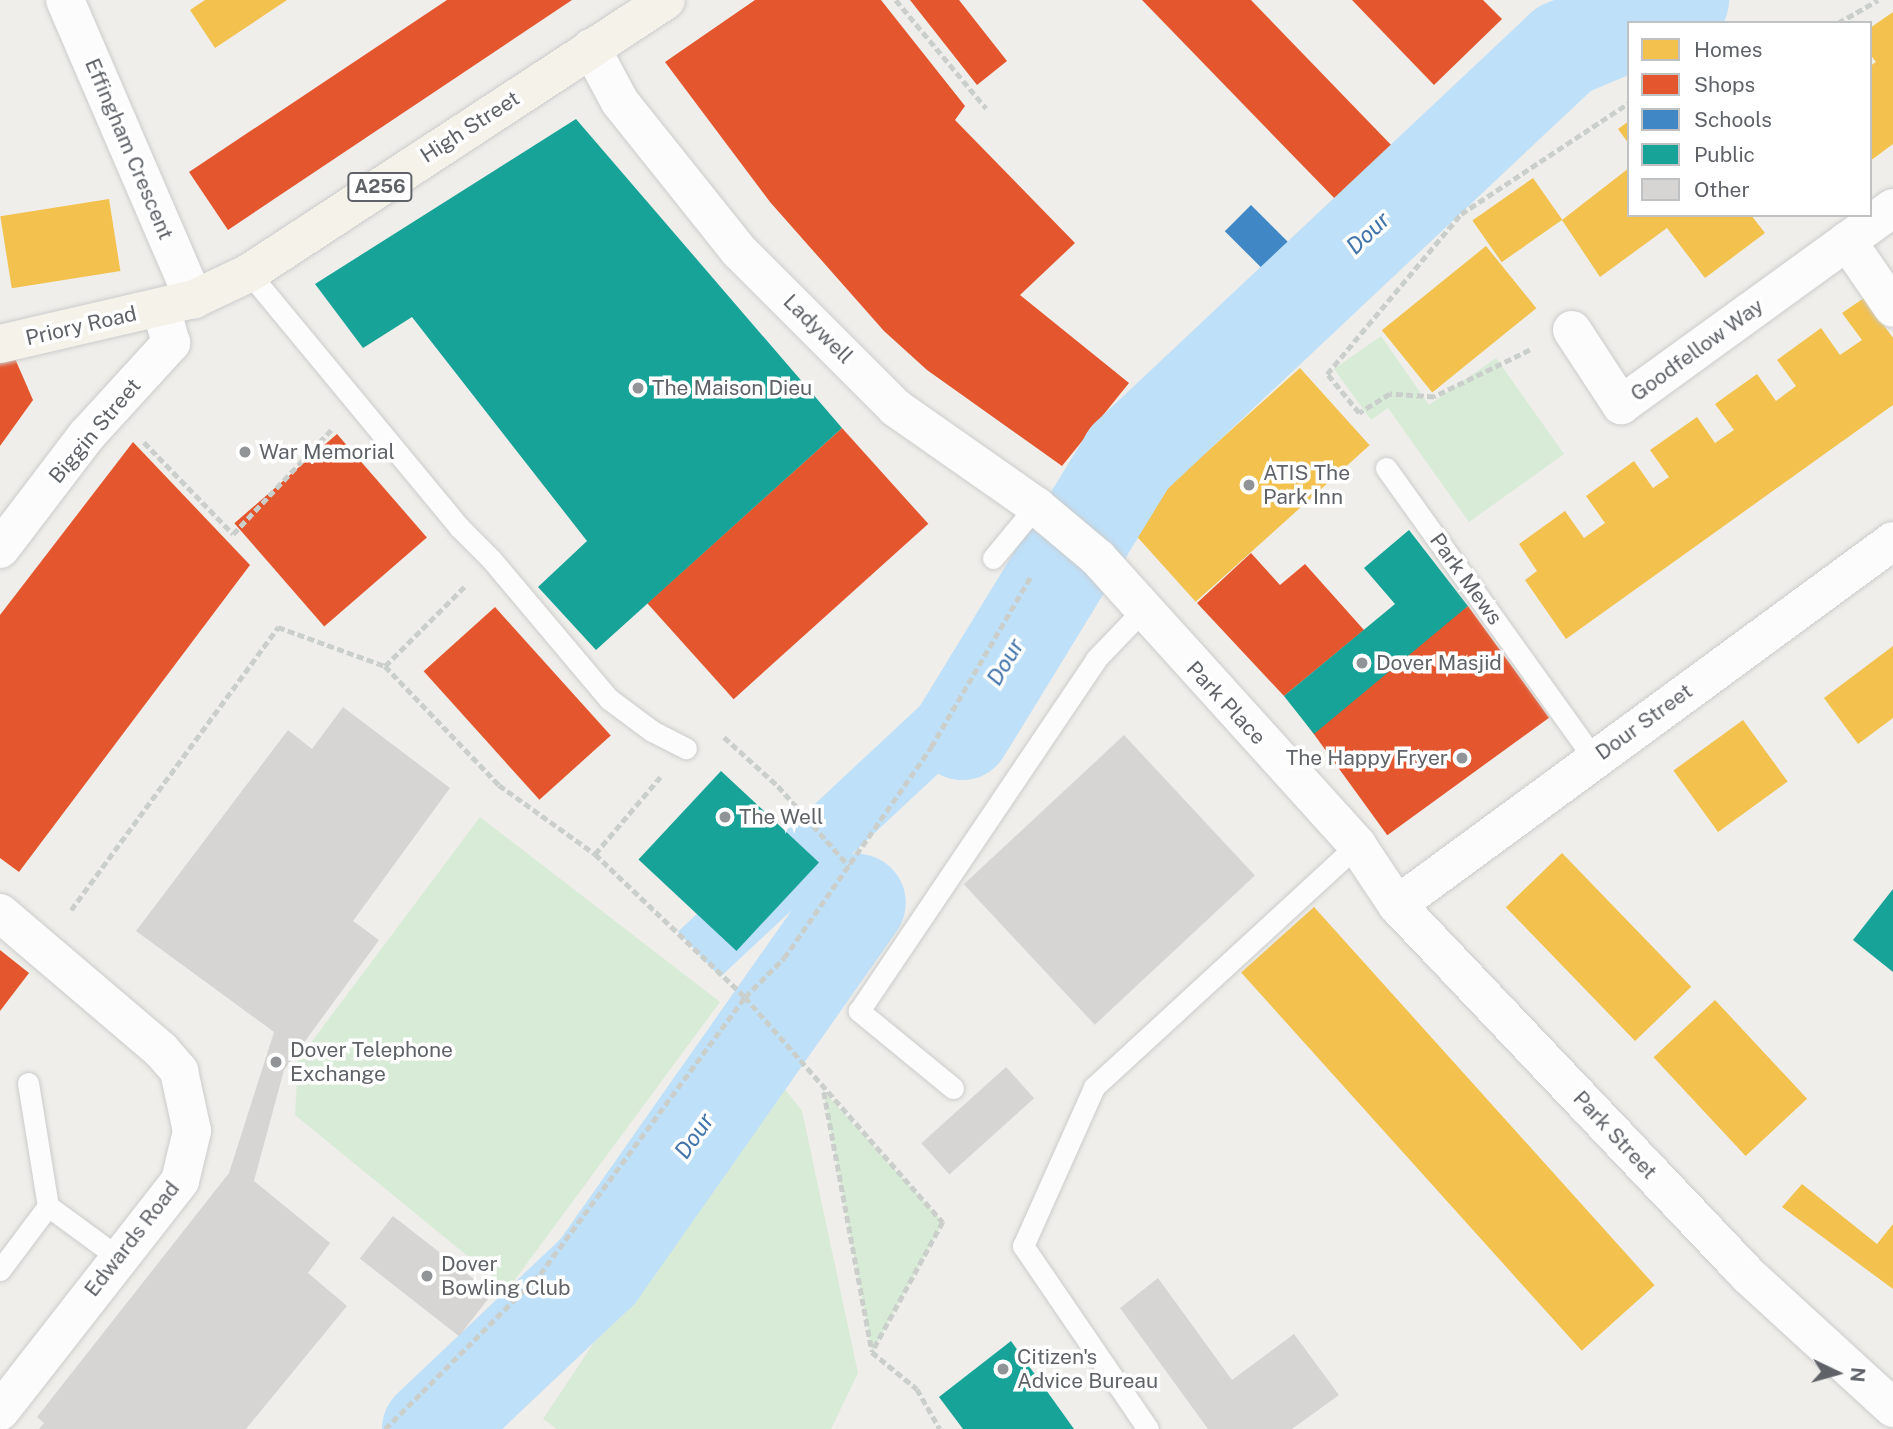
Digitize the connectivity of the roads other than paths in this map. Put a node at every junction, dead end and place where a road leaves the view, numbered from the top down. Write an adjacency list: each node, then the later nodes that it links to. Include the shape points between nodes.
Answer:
1 (65, 0): 7 (street, Effingham Crescent)
2 (666, 0): 3 (main road, High Street / A256)
3 (590, 48): 6 (main road, High Street / A256); 12 (street, Ladywell, via 620,102 739,251 896,408)
4 (1893, 208): 5 (street, Goodfellow Way)
5 (1847, 241): 8 (street); 9 (street, Goodfellow Way, via 1621,405)
6 (248, 273): 7 (main road, High Street / A256); 18 (lane, via 609,699 652,731)
7 (177, 303): 10 (main road, Priory Road / A256); 14 (street, Biggin Street, via 171,343)
8 (1893, 308)
9 (1572, 330)
10 (0, 344)
11 (1387, 468): 19 (lane, Park Mews)
12 (1050, 518): 15 (lane); 16 (street, Ladywell)
13 (1893, 541): 19 (street, Dour Street)
14 (0, 549)
15 (993, 558)
16 (1098, 558): 17 (street, Park Place)
17 (1142, 611): 20 (street, Park Place); 24 (lane, via 1096,659 859,1011)
18 (685, 748)
19 (1594, 758): 21 (street, Dour Street)
20 (1357, 845): 21 (street, Park Street); 30 (lane, via 1094,1087 1023,1246)
21 (1397, 905): 28 (street, Park Street, via 1748,1275)
22 (0, 914): 26 (street, Edwards Road, via 179,1071 192,1131 180,1181)
23 (28, 1083): 25 (lane)
24 (953, 1088)
25 (48, 1206): 26 (lane); 27 (lane)
26 (119, 1258): 29 (street, Edwards Road)
27 (0, 1270)
28 (1893, 1408)
29 (0, 1411)
30 (1148, 1429)

